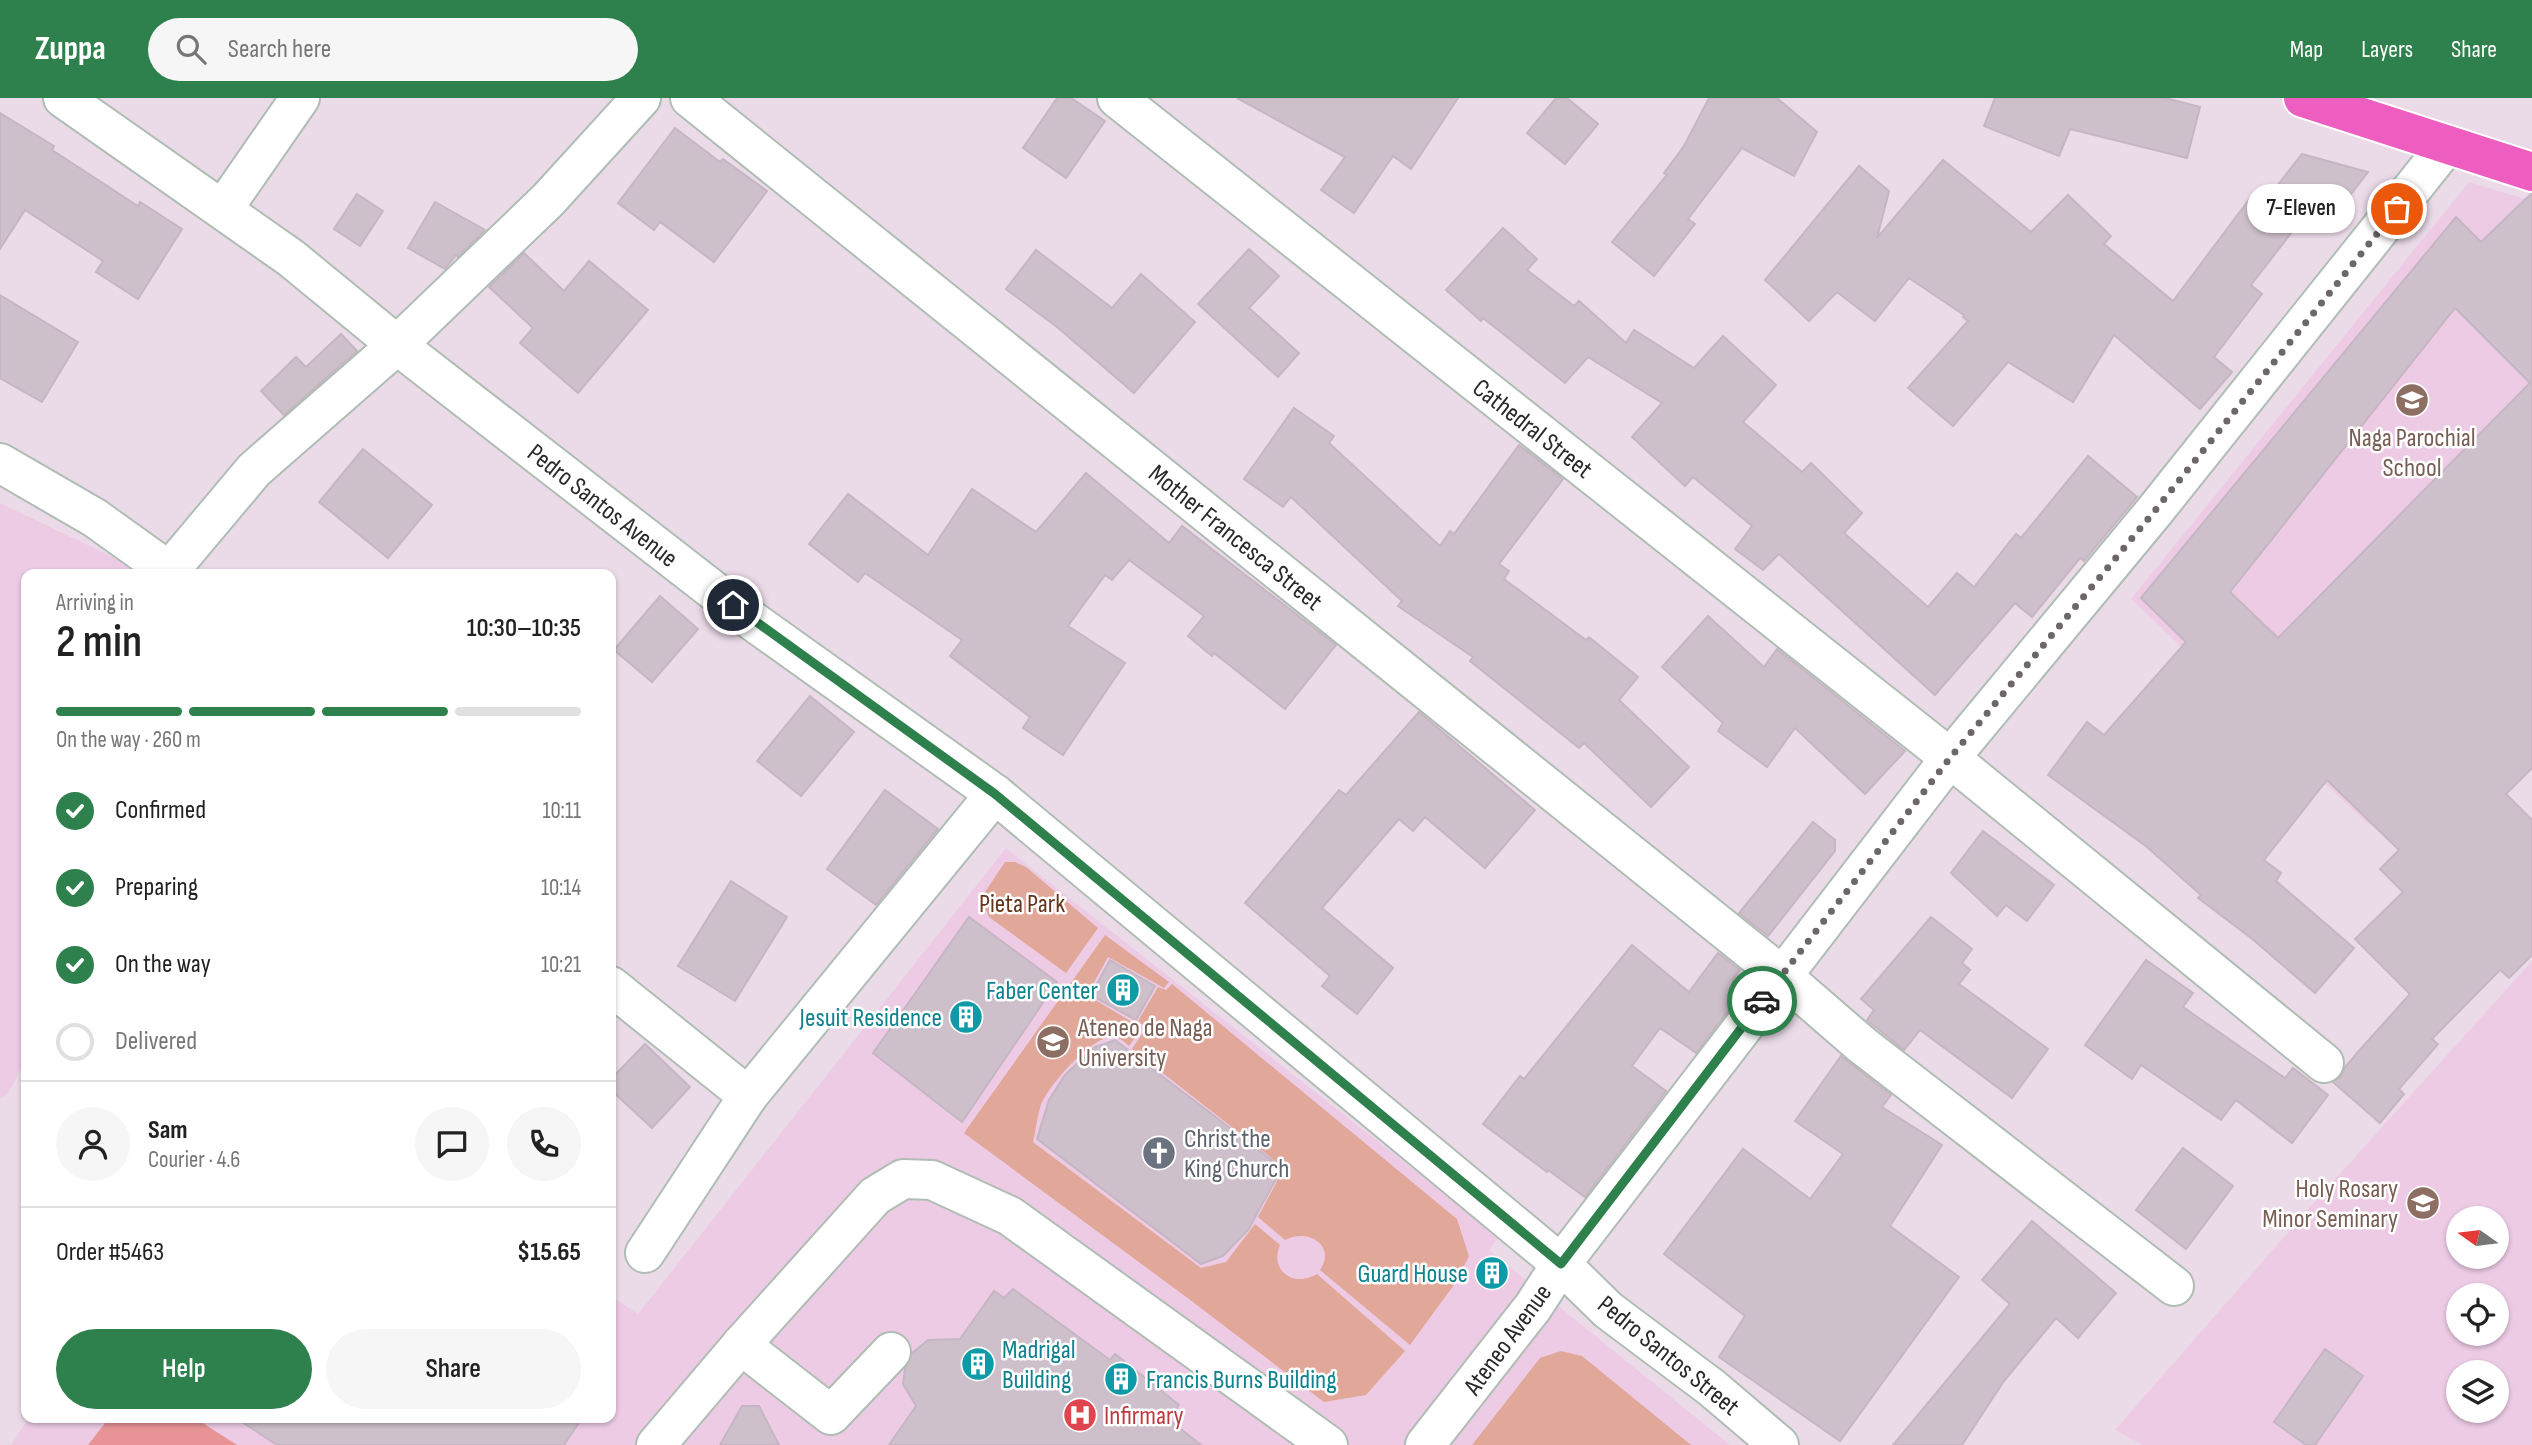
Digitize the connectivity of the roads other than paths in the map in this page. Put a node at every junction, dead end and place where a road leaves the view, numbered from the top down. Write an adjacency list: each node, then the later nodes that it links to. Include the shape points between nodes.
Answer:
1 (63, 98): 9 (street, Pedro Santos Avenue)
2 (300, 98): 9 (street)
3 (641, 98): 10 (street, via 548,200)
4 (690, 98): 16 (street, Mother Francesca Street)
5 (1117, 98): 14 (street, Cathedral Street)
6 (2303, 98): 7 (main road)
7 (2447, 145): 8 (main road); 14 (street, Ateneo Avenue)
8 (2532, 172)
9 (223, 209): 10 (street, Pedro Santos Avenue)
10 (397, 345): 13 (street, via 254,470); 15 (street, Pedro Santos Avenue, via 754,622)
11 (0, 463): 12 (street, via 95,518)
12 (168, 569)
13 (174, 569)
14 (1950, 758): 16 (street, Ateneo Avenue); 18 (street, Cathedral Street)
15 (995, 794): 19 (street); 21 (street, Pedro Santos Avenue)
16 (1781, 975): 21 (street, Ateneo Avenue); 22 (street, Mother Francesca Street, via 1862,1045)
17 (616, 990): 19 (street)
18 (2325, 1063)
19 (748, 1096): 20 (street)
20 (645, 1252)
21 (1561, 1264): 27 (street, Ateneo Avenue); 28 (street, Pedro Santos Street, via 1608,1310)
22 (2174, 1286)
23 (741, 1345): 24 (street, via 831,1415); 25 (street); 26 (street, via 875,1195 903,1179 932,1180 1010,1216)
24 (891, 1352)
25 (656, 1445)
26 (1328, 1445)
27 (1425, 1445)
28 (1779, 1445)

